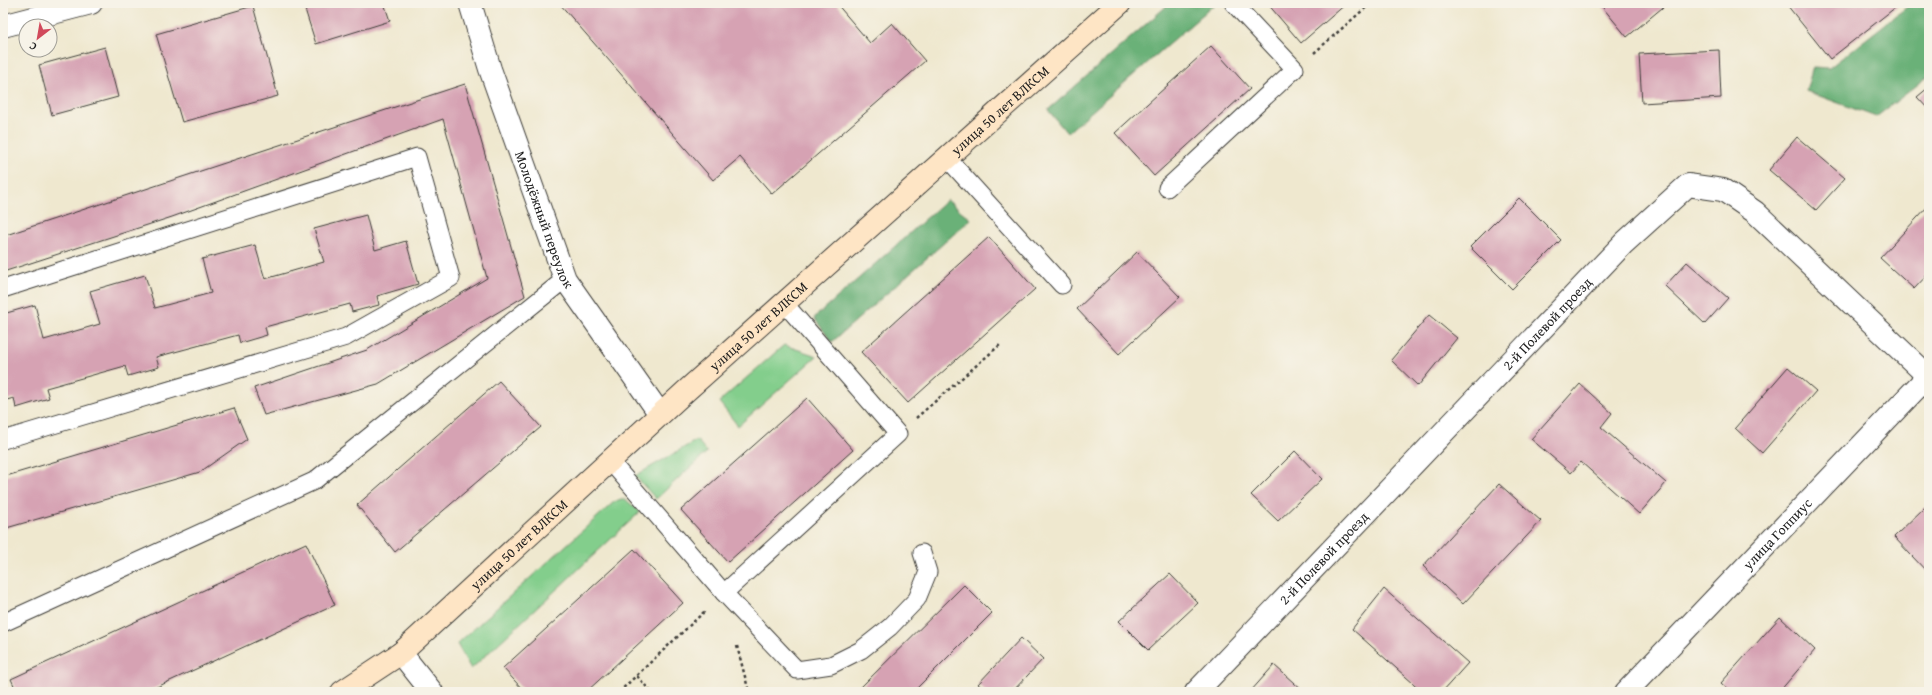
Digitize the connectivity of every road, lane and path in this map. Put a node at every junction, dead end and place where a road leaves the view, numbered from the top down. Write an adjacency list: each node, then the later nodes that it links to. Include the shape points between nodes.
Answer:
1 (91, 3): 6 (street)
2 (470, 3): 10 (street, Молодёжный переулок, via 490,69)
3 (1120, 3): 8 (street, улица 50 лет ВЛКСМ)
4 (1233, 3): 7 (lane)
5 (1371, 3): 7 (path)
6 (3, 26)
7 (1295, 69): 9 (lane)
8 (947, 158): 11 (lane); 13 (street, улица 50 лет ВЛКСМ)
9 (1167, 188)
10 (565, 279): 16 (street, Молодёжный переулок); 22 (lane, via 314,481)
11 (1062, 285)
12 (3, 289): 18 (lane, via 417,158 451,278 346,338)
13 (784, 304): 16 (street, улица 50 лет ВЛКСМ); 17 (lane)
14 (1001, 344): 17 (path)
15 (1929, 376): 29 (street, 2-й Полевой проезд, via 1754,212 1722,190 1688,185 1624,243); 30 (street, улица Гоппиус)
16 (660, 414): 19 (street, улица 50 лет ВЛКСМ)
17 (898, 434): 21 (lane)
18 (3, 440)
19 (610, 461): 21 (lane); 23 (street, улица 50 лет ВЛКСМ)
20 (922, 553): 21 (lane, via 928,572 917,599 861,650 830,665 797,670)
21 (724, 593): 24 (path)
22 (3, 623)
23 (401, 653): 25 (street, улица 50 лет ВЛКСМ); 26 (street)
24 (637, 676): 27 (path); 28 (path)
25 (342, 692)
26 (432, 692)
27 (620, 692)
28 (651, 692)
29 (1196, 692)
30 (1626, 692)

